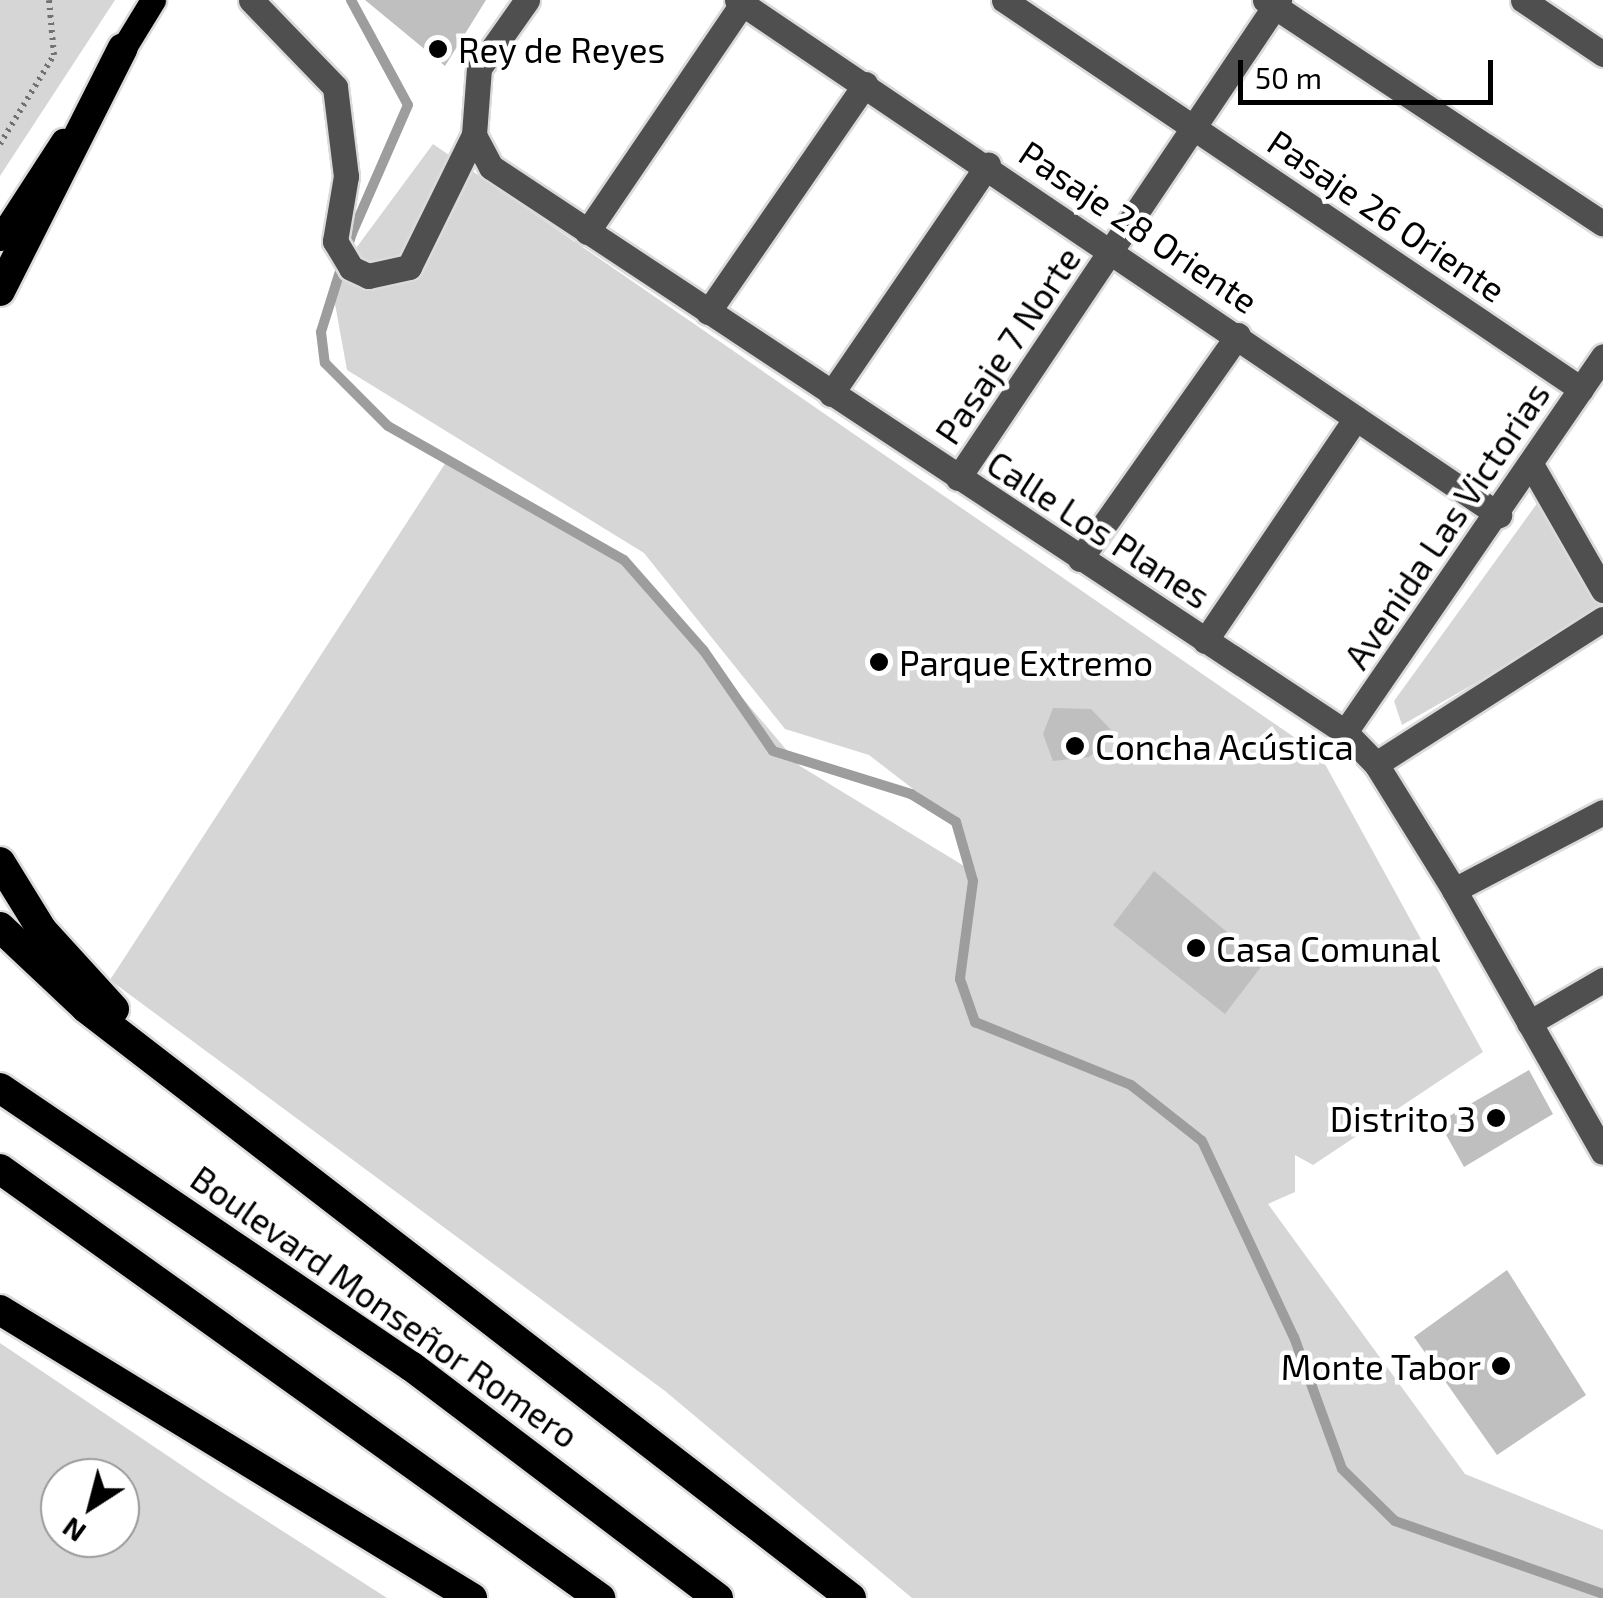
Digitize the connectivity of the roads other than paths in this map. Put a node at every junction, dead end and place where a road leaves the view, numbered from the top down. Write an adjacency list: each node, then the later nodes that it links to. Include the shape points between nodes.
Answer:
1 (153, 0): 8 (main road)
2 (250, 0): 12 (street, via 335,87 346,176 335,241 351,268 368,276 409,267)
3 (528, 0): 12 (street, via 480,68)
4 (1004, 0): 11 (street, Pasaje 26 Oriente)
5 (1523, 0): 9 (street)
6 (740, 2): 10 (street, Pasaje 28 Oriente); 15 (street)
7 (1273, 2): 11 (street, Pasaje 7 Norte); 14 (street)
8 (123, 48): 16 (main road); 18 (highway)
9 (1603, 54)
10 (865, 84): 13 (street, Pasaje 28 Oriente); 19 (street)
11 (1194, 126): 17 (street, Pasaje 7 Norte); 22 (street, Pasaje 26 Oriente)
12 (474, 135): 15 (street, Calle Los Planes, via 490,168)
13 (988, 166): 17 (street, Pasaje 28 Oriente); 23 (street)
14 (1603, 224)
15 (587, 232): 19 (street, Calle Los Planes)
16 (0, 238)
17 (1115, 248): 20 (street, Pasaje 28 Oriente); 26 (street, Pasaje 7 Norte)
18 (0, 291)
19 (708, 312): 23 (street, Calle Los Planes)
20 (1238, 335): 24 (street, Pasaje 28 Oriente); 28 (street)
21 (1603, 356): 22 (street, Avenida Las Victorias)
22 (1581, 389): 25 (street, Avenida Las Victorias)
23 (831, 394): 26 (street, Calle Los Planes)
24 (1356, 418): 27 (street, Pasaje 28 Oriente); 31 (street)
25 (1532, 466): 27 (street, Avenida Las Victorias); 29 (street)
26 (958, 478): 28 (street, Calle Los Planes)
27 (1499, 515): 32 (street, Avenida Las Victorias)
28 (1080, 558): 31 (street, Calle Los Planes)
29 (1603, 590)
30 (1603, 619): 33 (street)
31 (1205, 641): 32 (street, Calle Los Planes)
32 (1346, 732): 33 (street, Calle Los Planes)
33 (1376, 764): 36 (street, Calle Los Planes)
34 (1603, 812): 36 (street)
35 (0, 862): 40 (highway, via 42,930)
36 (1454, 890): 39 (street, Calle Los Planes)
37 (0, 927): 40 (highway, via 86,1008)
38 (1603, 980): 39 (street)
39 (1529, 1022): 42 (street, Calle Los Planes)
40 (180, 1074): 48 (highway)
41 (0, 1088): 47 (highway, Boulevard Monseñor Romero, via 411,1366)
42 (1603, 1151)
43 (0, 1170): 46 (highway)
44 (0, 1310): 45 (highway)
45 (472, 1598)
46 (600, 1598)
47 (718, 1598)
48 (852, 1598)

